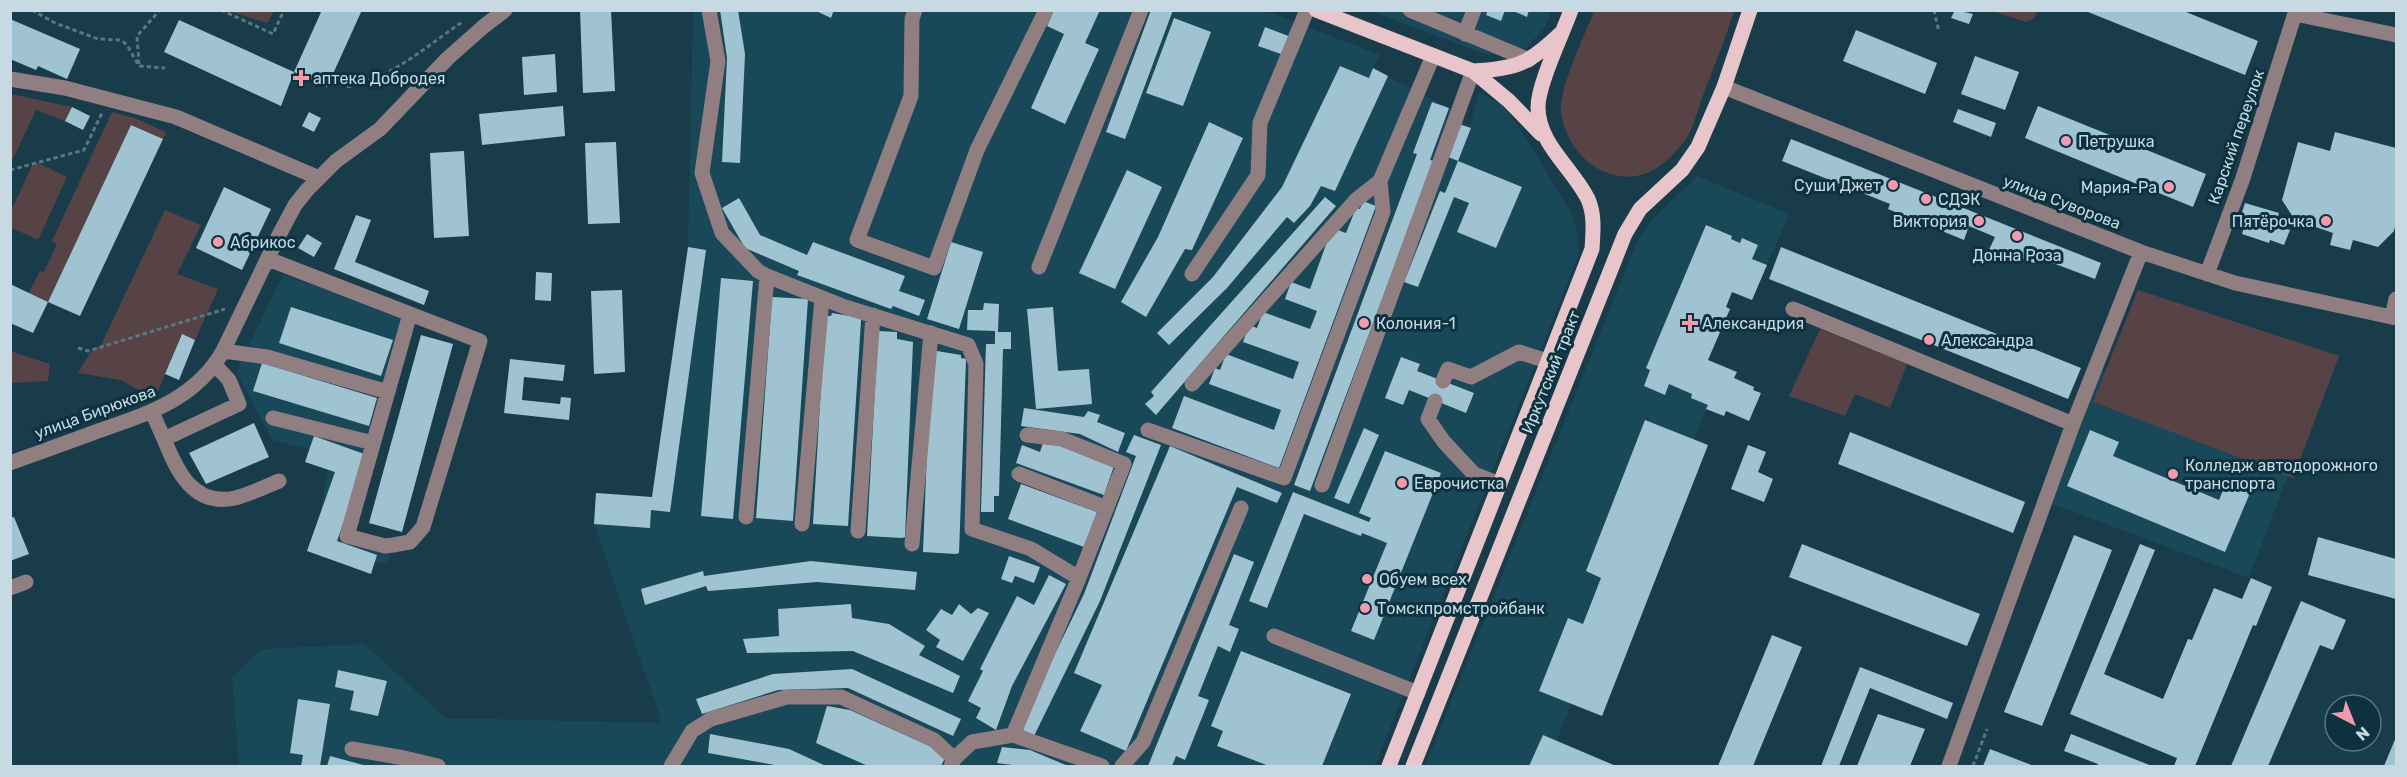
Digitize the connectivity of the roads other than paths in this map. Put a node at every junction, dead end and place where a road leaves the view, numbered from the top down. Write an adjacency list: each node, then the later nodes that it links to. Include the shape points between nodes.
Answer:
1 (505, 10): 22 (street, улица Бирюкова, via 448,58 380,129)
2 (709, 10): 29 (street, via 718,62 702,173 722,233)
3 (915, 10): 4 (street, via 911,96 857,240 934,268 977,150)
4 (1046, 10)
5 (1141, 10): 26 (street)
6 (1307, 10): 27 (street, via 1260,123 1258,175)
7 (1316, 10): 16 (main road)
8 (1410, 10): 14 (street)
9 (1474, 10): 14 (street)
10 (1571, 10): 13 (main road, Иркутский тракт)
11 (1750, 10): 20 (main road, Иркутский тракт)
12 (2296, 12): 15 (street); 28 (street, Карский переулок)
13 (1564, 29): 17 (main road); 21 (main road, Иркутский тракт, via 1540,93 1539,120)
14 (1465, 34): 17 (street)
15 (2397, 35)
16 (1433, 56): 18 (main road); 23 (street)
17 (1529, 60): 18 (main road, via 1505,68)
18 (1473, 71): 21 (main road); 55 (street)
19 (10, 79): 22 (street, via 65,88 176,117)
20 (1724, 87): 24 (street, улица Суворова); 75 (main road, Иркутский тракт, via 1698,147 1682,170 1640,209 1625,234)
21 (1545, 138): 38 (main road, Иркутский тракт, via 1588,200 1594,222 1592,249)
22 (318, 178): 25 (street, улица Бирюкова, via 295,205)
23 (1380, 181): 41 (street, via 1356,200); 47 (street, via 1383,212 1284,478)
24 (2141, 252): 28 (street, улица Суворова); 46 (street)
25 (268, 259): 33 (street); 37 (street, улица Бирюкова)
26 (1039, 267)
27 (1192, 274)
28 (2207, 274): 35 (street, улица Суворова)
29 (767, 276): 30 (street); 58 (street)
30 (822, 298): 34 (street); 59 (street)
31 (2397, 299): 35 (street)
32 (1793, 309): 46 (street)
33 (410, 314): 42 (street); 50 (street, via 480,341 423,527 410,542 385,546 347,536)
34 (873, 315): 36 (street); 60 (street)
35 (2394, 317)
36 (931, 333): 61 (street); 62 (street, via 968,345 976,364 972,529 1031,549)
37 (223, 351): 39 (street, улица Бирюкова); 42 (street, via 267,357)
38 (1547, 361): 40 (street, via 1519,352 1471,377 1448,369); 54 (main road, Иркутский тракт)
39 (215, 365): 44 (street, улица Бирюкова, via 178,399); 49 (street, via 229,380 239,404)
40 (1443, 381)
41 (1192, 384)
42 (388, 392): 50 (street)
43 (1435, 401): 54 (street, via 1428,419 1444,442 1474,474)
44 (152, 412): 49 (street); 51 (street, улица Бирюкова)
45 (273, 418): 50 (street)
46 (2073, 424): 76 (street)
47 (1148, 430)
48 (1027, 435): 56 (street, via 1062,439 1124,464)
49 (164, 439): 53 (street, via 183,480 196,491 215,498 234,498)
50 (373, 443)
51 (10, 462)
52 (1019, 474): 56 (street)
53 (279, 481)
54 (1500, 484): 66 (main road, Иркутский тракт)
55 (1323, 485)
56 (1107, 508): 62 (street)
57 (1241, 508): 73 (street, via 1143,742)
58 (746, 517)
59 (802, 524)
60 (858, 531)
61 (912, 544)
62 (1079, 578): 67 (street)
63 (26, 582): 64 (street)
64 (10, 588)
65 (1274, 636): 66 (street)
66 (1418, 693): 74 (main road, Иркутский тракт)
67 (1013, 735): 69 (street, via 972,742); 72 (street)
68 (352, 749): 70 (street)
69 (953, 763): 71 (street, via 934,740 841,697 787,698 711,719 692,732)
70 (438, 766)
71 (671, 766)
72 (1102, 766)
73 (1122, 766)
74 (1389, 766)
75 (1413, 766)
76 (1949, 766)

